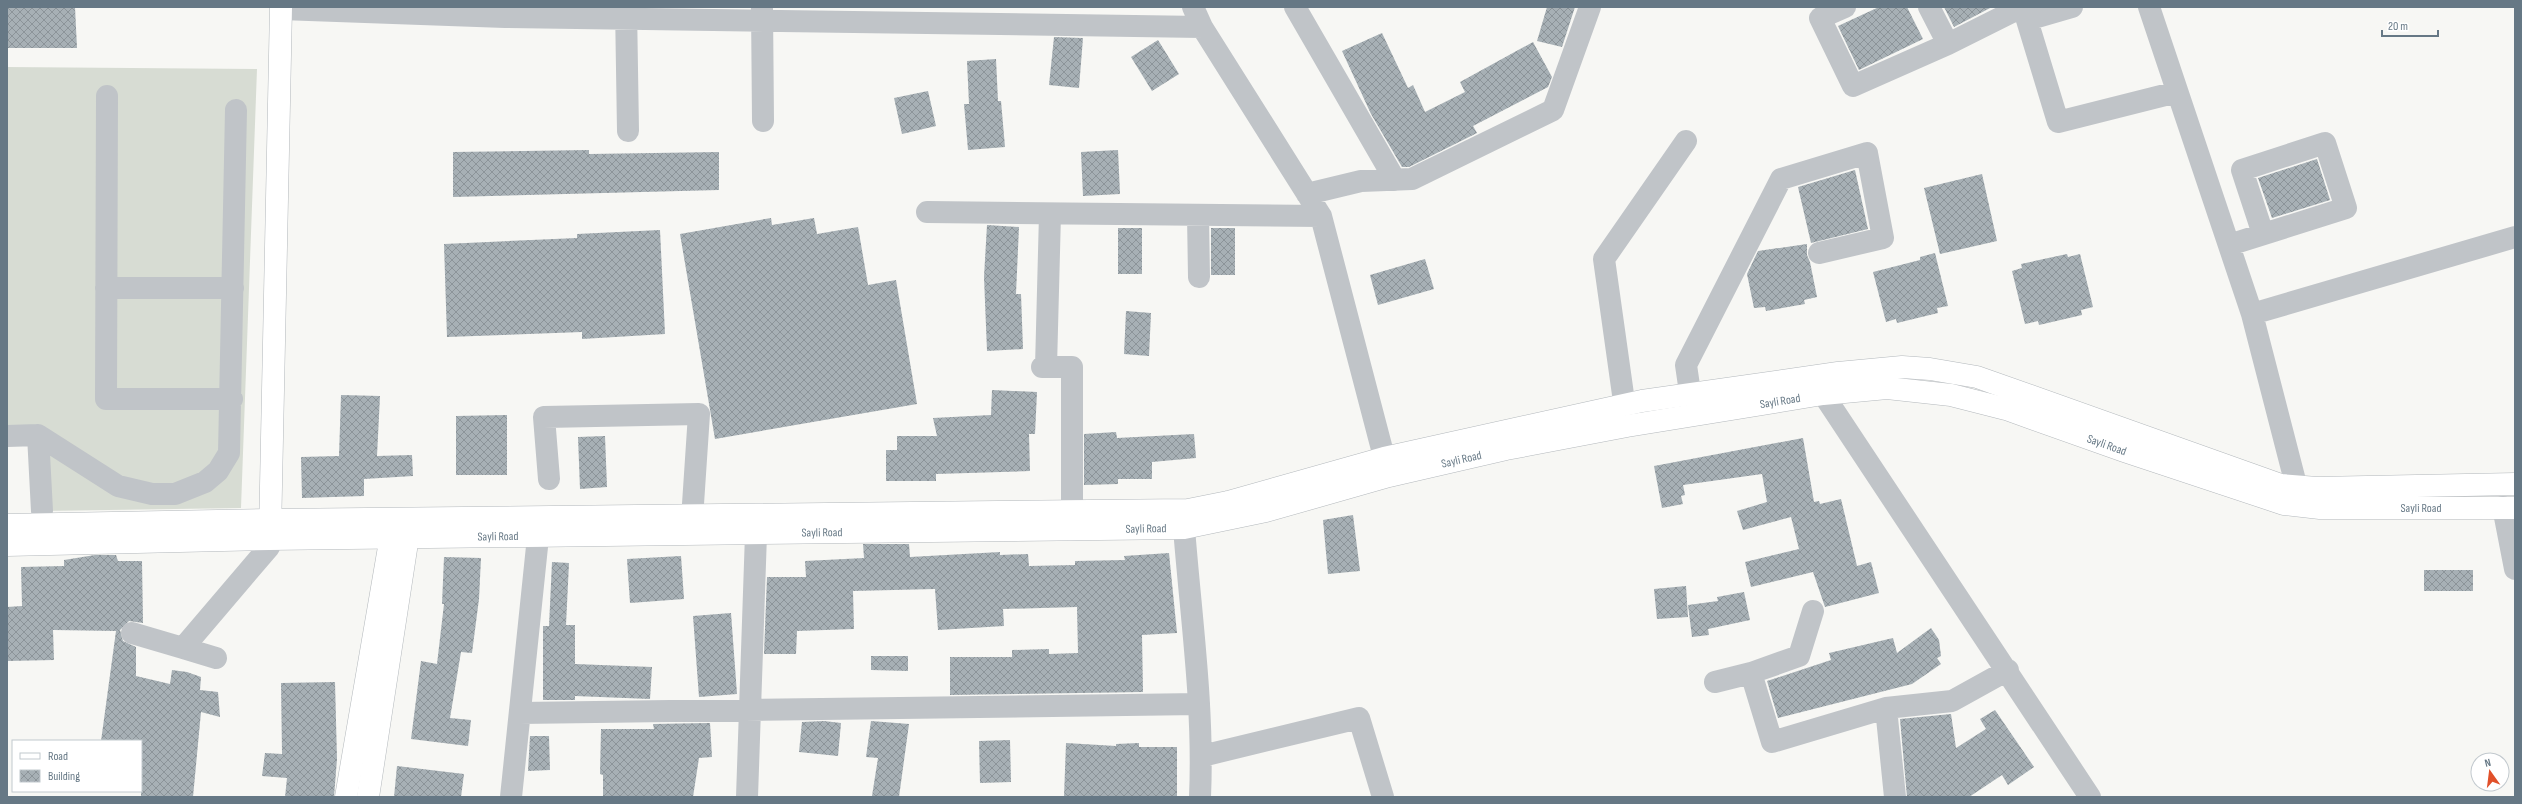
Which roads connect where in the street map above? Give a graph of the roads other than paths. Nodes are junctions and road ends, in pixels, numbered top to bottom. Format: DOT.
graph roads {
  1 [pos="1193,7"];
  2 [pos="1295,7"];
  3 [pos="1590,7"];
  4 [pos="1845,7"];
  5 [pos="1929,7"];
  6 [pos="2022,7"];
  7 [pos="2072,7"];
  8 [pos="2149,7"];
  9 [pos="281,8"];
  10 [pos="505,12"];
  11 [pos="626,13"];
  12 [pos="762,14"];
  13 [pos="1202,27"];
  14 [pos="1948,44"];
  15 [pos="2177,92"];
  16 [pos="107,96"];
  17 [pos="236,110"];
  18 [pos="763,121"];
  19 [pos="628,131"];
  20 [pos="1686,141"];
  21 [pos="1395,180"];
  22 [pos="1307,194"];
  23 [pos="927,212"];
  24 [pos="1050,214"];
  25 [pos="1198,215"];
  26 [pos="1321,216"];
  27 [pos="2264,234"];
  28 [pos="2515,237"];
  29 [pos="2229,246"];
  30 [pos="1819,254"];
  31 [pos="1199,277"];
  32 [pos="106,288"];
  33 [pos="233,288"];
  34 [pos="2252,314"];
  35 [pos="1823,394"];
  36 [pos="232,399"];
  37 [pos="1624,404"];
  38 [pos="1692,405"];
  39 [pos="1627,426"];
  40 [pos="38,435"];
  41 [pos="7,436"];
  42 [pos="1386,467"];
  43 [pos="549,479"];
  44 [pos="2515,484"];
  45 [pos="2299,497"];
  46 [pos="2509,508"];
  47 [pos="42,511"];
  48 [pos="1072,520"];
  49 [pos="691,524"];
  50 [pos="7,525"];
  51 [pos="401,528"];
  52 [pos="1184,528"];
  53 [pos="270,530"];
  54 [pos="756,534"];
  55 [pos="538,537"];
  56 [pos="7,545"];
  57 [pos="2515,569"];
  58 [pos="1813,611"];
  59 [pos="132,633"];
  60 [pos="183,648"];
  61 [pos="216,658"];
  62 [pos="2008,670"];
  63 [pos="1751,673"];
  64 [pos="1715,682"];
  65 [pos="1199,704"];
  66 [pos="1886,708"];
  67 [pos="751,710"];
  68 [pos="520,713"];
  69 [pos="1202,756"];
  70 [pos="346,797"];
  71 [pos="368,797"];
  72 [pos="512,797"];
  73 [pos="747,797"];
  74 [pos="1200,797"];
  75 [pos="1383,797"];
  76 [pos="1895,797"];
  77 [pos="2090,797"];
  1 -- 13 [label="street"];
  2 -- 21 [label="street"];
  3 -- 21 [label="street"];
  4 -- 14 [label="street"];
  5 -- 14 [label="street"];
  6 -- 14 [label="street"];
  7 -- 15 [label="street"];
  8 -- 15 [label="street"];
  9 -- 10 [label="street"];
  9 -- 53 [label="main road"];
  10 -- 11 [label="street"];
  11 -- 12 [label="street"];
  11 -- 19 [label="street"];
  12 -- 13 [label="street"];
  12 -- 18 [label="street"];
  13 -- 22 [label="street"];
  15 -- 29 [label="street"];
  16 -- 32 [label="street"];
  17 -- 33 [label="street"];
  20 -- 37 [label="street"];
  21 -- 22 [label="street"];
  22 -- 26 [label="street"];
  23 -- 24 [label="street"];
  24 -- 25 [label="street"];
  24 -- 48 [label="street"];
  25 -- 26 [label="street"];
  25 -- 31 [label="street"];
  26 -- 42 [label="street"];
  27 -- 27 [label="street"];
  27 -- 29 [label="street"];
  28 -- 34 [label="street"];
  29 -- 34 [label="street"];
  30 -- 38 [label="street"];
  32 -- 33 [label="street"];
  32 -- 36 [label="street"];
  33 -- 36 [label="street"];
  34 -- 45 [label="street"];
  35 -- 38 [label="main road, Sayli Road"];
  35 -- 45 [label="main road, Sayli Road"];
  35 -- 62 [label="street"];
  36 -- 40 [label="street"];
  37 -- 38 [label="main road"];
  37 -- 39 [label="street"];
  37 -- 42 [label="main road"];
  38 -- 39 [label="main road, Sayli Road"];
  38 -- 45 [label="main road"];
  39 -- 42 [label="main road, Sayli Road"];
  40 -- 41 [label="street"];
  40 -- 47 [label="street"];
  42 -- 48 [label="main road"];
  42 -- 52 [label="main road, Sayli Road"];
  43 -- 49 [label="street"];
  44 -- 45 [label="main road"];
  45 -- 46 [label="main road, Sayli Road"];
  46 -- 57 [label="street"];
  48 -- 49 [label="main road"];
  48 -- 52 [label="main road, Sayli Road"];
  48 -- 54 [label="main road, Sayli Road"];
  49 -- 51 [label="main road"];
  49 -- 54 [label="main road, Sayli Road"];
  49 -- 55 [label="main road, Sayli Road"];
  50 -- 53 [label="main road"];
  51 -- 53 [label="main road"];
  51 -- 55 [label="main road, Sayli Road"];
  51 -- 70 [label="main road"];
  51 -- 71 [label="main road"];
  52 -- 65 [label="street"];
  53 -- 56 [label="main road"];
  53 -- 60 [label="street"];
  54 -- 67 [label="street"];
  55 -- 68 [label="street"];
  58 -- 63 [label="street"];
  59 -- 60 [label="street"];
  60 -- 61 [label="street"];
  62 -- 66 [label="street"];
  62 -- 77 [label="street"];
  63 -- 64 [label="street"];
  63 -- 66 [label="street"];
  65 -- 67 [label="street"];
  65 -- 69 [label="street"];
  66 -- 76 [label="street"];
  67 -- 68 [label="street"];
  67 -- 73 [label="street"];
  68 -- 72 [label="street"];
  69 -- 74 [label="street"];
  69 -- 75 [label="street"];
}
